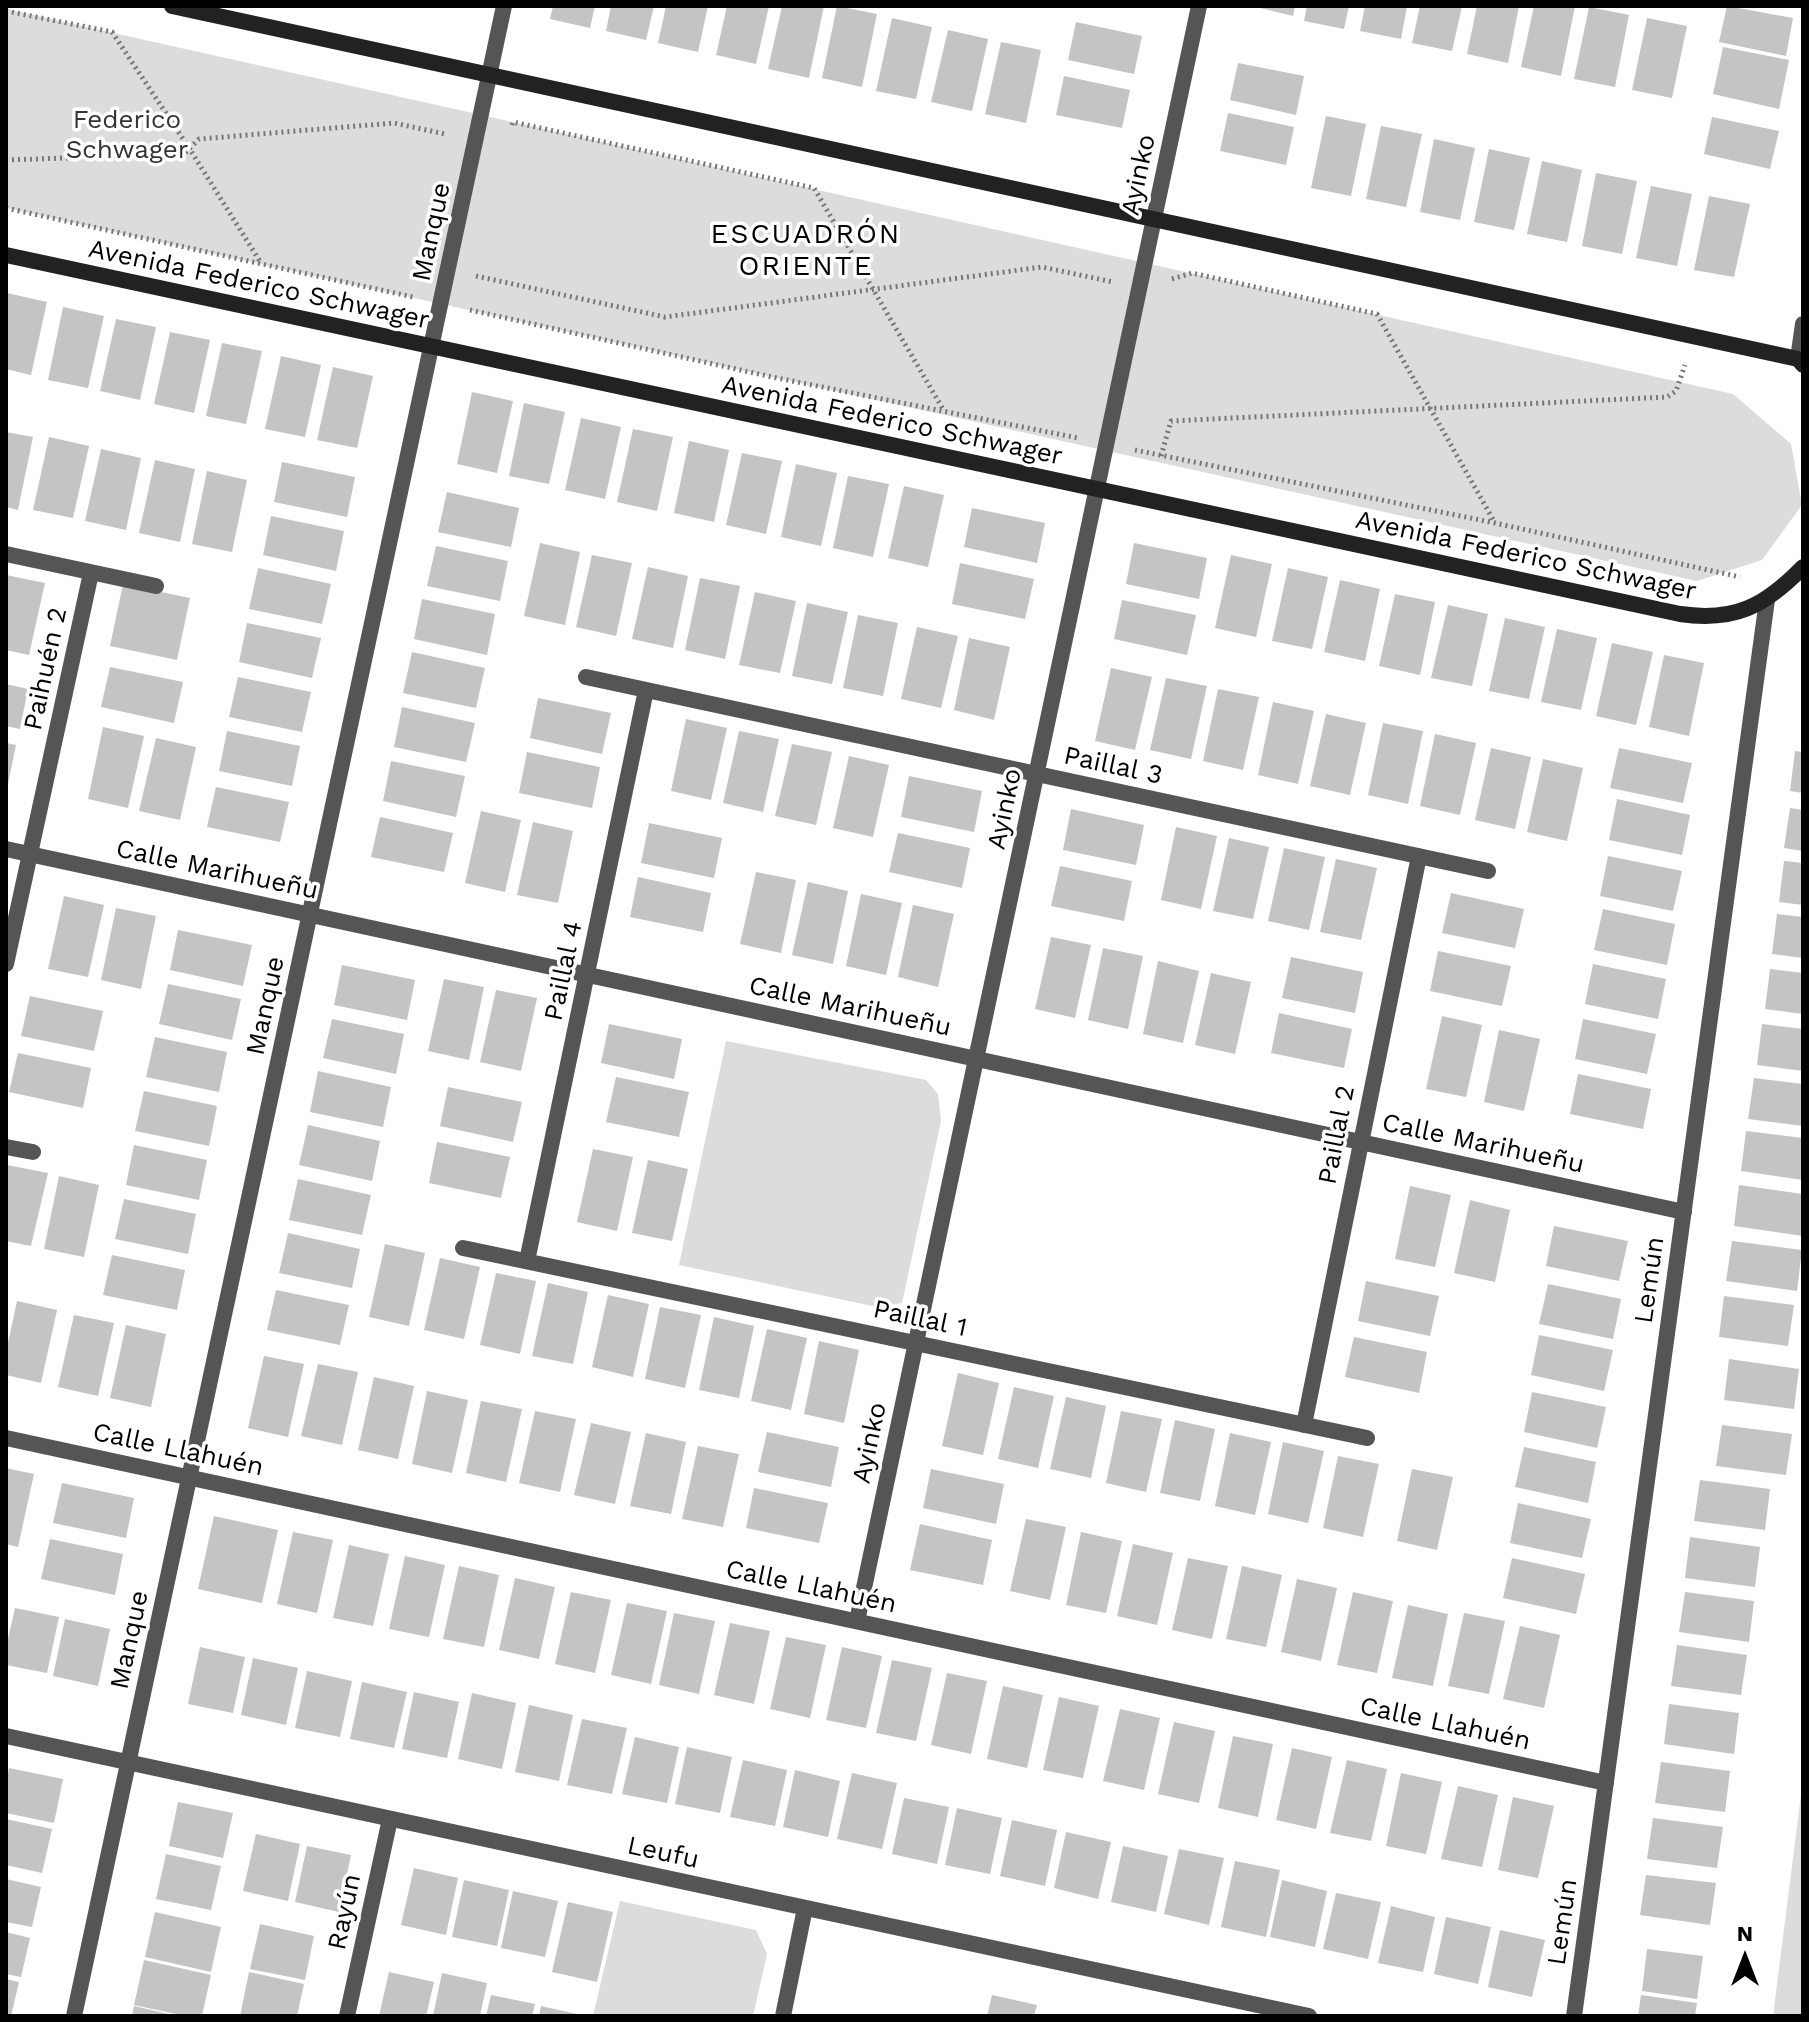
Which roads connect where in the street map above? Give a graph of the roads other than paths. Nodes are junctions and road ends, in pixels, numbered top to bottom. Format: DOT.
graph roads {
  1 [pos="172,6"];
  2 [pos="504,6"];
  3 [pos="1199,6"];
  4 [pos="490,75"];
  5 [pos="1154,219"];
  6 [pos="6,255"];
  7 [pos="1803,324"];
  8 [pos="432,346"];
  9 [pos="1801,361"];
  10 [pos="1097,490"];
  11 [pos="6,554"];
  12 [pos="1803,567"];
  13 [pos="91,573"];
  14 [pos="156,586"];
  15 [pos="1767,600"];
  16 [pos="586,677"];
  17 [pos="646,690"];
  18 [pos="1037,774"];
  19 [pos="6,849"];
  20 [pos="30,854"];
  21 [pos="1419,856"];
  22 [pos="1488,871"];
  23 [pos="310,915"];
  24 [pos="6,964"];
  25 [pos="587,975"];
  26 [pos="976,1059"];
  27 [pos="1361,1142"];
  28 [pos="6,1147"];
  29 [pos="33,1152"];
  30 [pos="1684,1212"];
  31 [pos="463,1248"];
  32 [pos="527,1261"];
  33 [pos="916,1343"];
  34 [pos="1304,1425"];
  35 [pos="6,1438"];
  36 [pos="1367,1438"];
  37 [pos="189,1477"];
  38 [pos="857,1621"];
  39 [pos="6,1736"];
  40 [pos="128,1763"];
  41 [pos="1606,1783"];
  42 [pos="390,1819"];
  43 [pos="805,1908"];
  44 [pos="1235,2008"];
  45 [pos="74,2016"];
  46 [pos="347,2016"];
  47 [pos="783,2016"];
  48 [pos="1309,2016"];
  49 [pos="1574,2016"];
  1 -- 4 [label="street"];
  2 -- 4 [label="street, Manque"];
  3 -- 5 [label="street, Ayinko"];
  4 -- 5 [label="street"];
  4 -- 8 [label="street, Manque"];
  5 -- 9 [label="street"];
  5 -- 10 [label="street, Ayinko"];
  6 -- 8 [label="street, Avenida Federico Schwager"];
  7 -- 9 [label="street"];
  8 -- 10 [label="street, Avenida Federico Schwager"];
  8 -- 23 [label="street, Manque"];
  10 -- 15 [label="street, Avenida Federico Schwager"];
  10 -- 18 [label="street, Ayinko"];
  11 -- 13 [label="street"];
  12 -- 15 [label="street"];
  13 -- 14 [label="street"];
  13 -- 20 [label="street, Paihuén 2"];
  15 -- 30 [label="street, Lemún"];
  16 -- 17 [label="street, Paillal 3"];
  17 -- 18 [label="street, Paillal 3"];
  17 -- 25 [label="street, Paillal 4"];
  18 -- 21 [label="street, Paillal 3"];
  18 -- 26 [label="street, Ayinko"];
  19 -- 20 [label="street, Calle Marihueñu"];
  20 -- 23 [label="street, Calle Marihueñu"];
  20 -- 24 [label="street, Paihuén 2"];
  21 -- 22 [label="street, Paillal 3"];
  21 -- 27 [label="street, Paillal 2"];
  23 -- 25 [label="street, Calle Marihueñu"];
  23 -- 37 [label="street, Manque"];
  25 -- 26 [label="street, Calle Marihueñu"];
  25 -- 32 [label="street, Paillal 4"];
  26 -- 27 [label="street, Calle Marihueñu"];
  26 -- 33 [label="street, Ayinko"];
  27 -- 30 [label="street, Calle Marihueñu"];
  27 -- 34 [label="street, Paillal 2"];
  28 -- 29 [label="street"];
  30 -- 41 [label="street, Lemún"];
  31 -- 32 [label="street, Paillal 1"];
  32 -- 33 [label="street, Paillal 1"];
  33 -- 34 [label="street, Paillal 1"];
  33 -- 38 [label="street, Ayinko"];
  34 -- 36 [label="street, Paillal 1"];
  35 -- 37 [label="street, Calle Llahuén"];
  37 -- 38 [label="street, Calle Llahuén"];
  37 -- 40 [label="street, Manque"];
  38 -- 41 [label="street, Calle Llahuén"];
  39 -- 40 [label="street, Leufu"];
  40 -- 42 [label="street, Leufu"];
  40 -- 45 [label="street, Manque"];
  41 -- 49 [label="street, Lemún"];
  42 -- 43 [label="street, Leufu"];
  42 -- 46 [label="street, Rayún"];
  43 -- 44 [label="street, Leufu"];
  43 -- 47 [label="street"];
  44 -- 48 [label="street, Leufu"];
}
